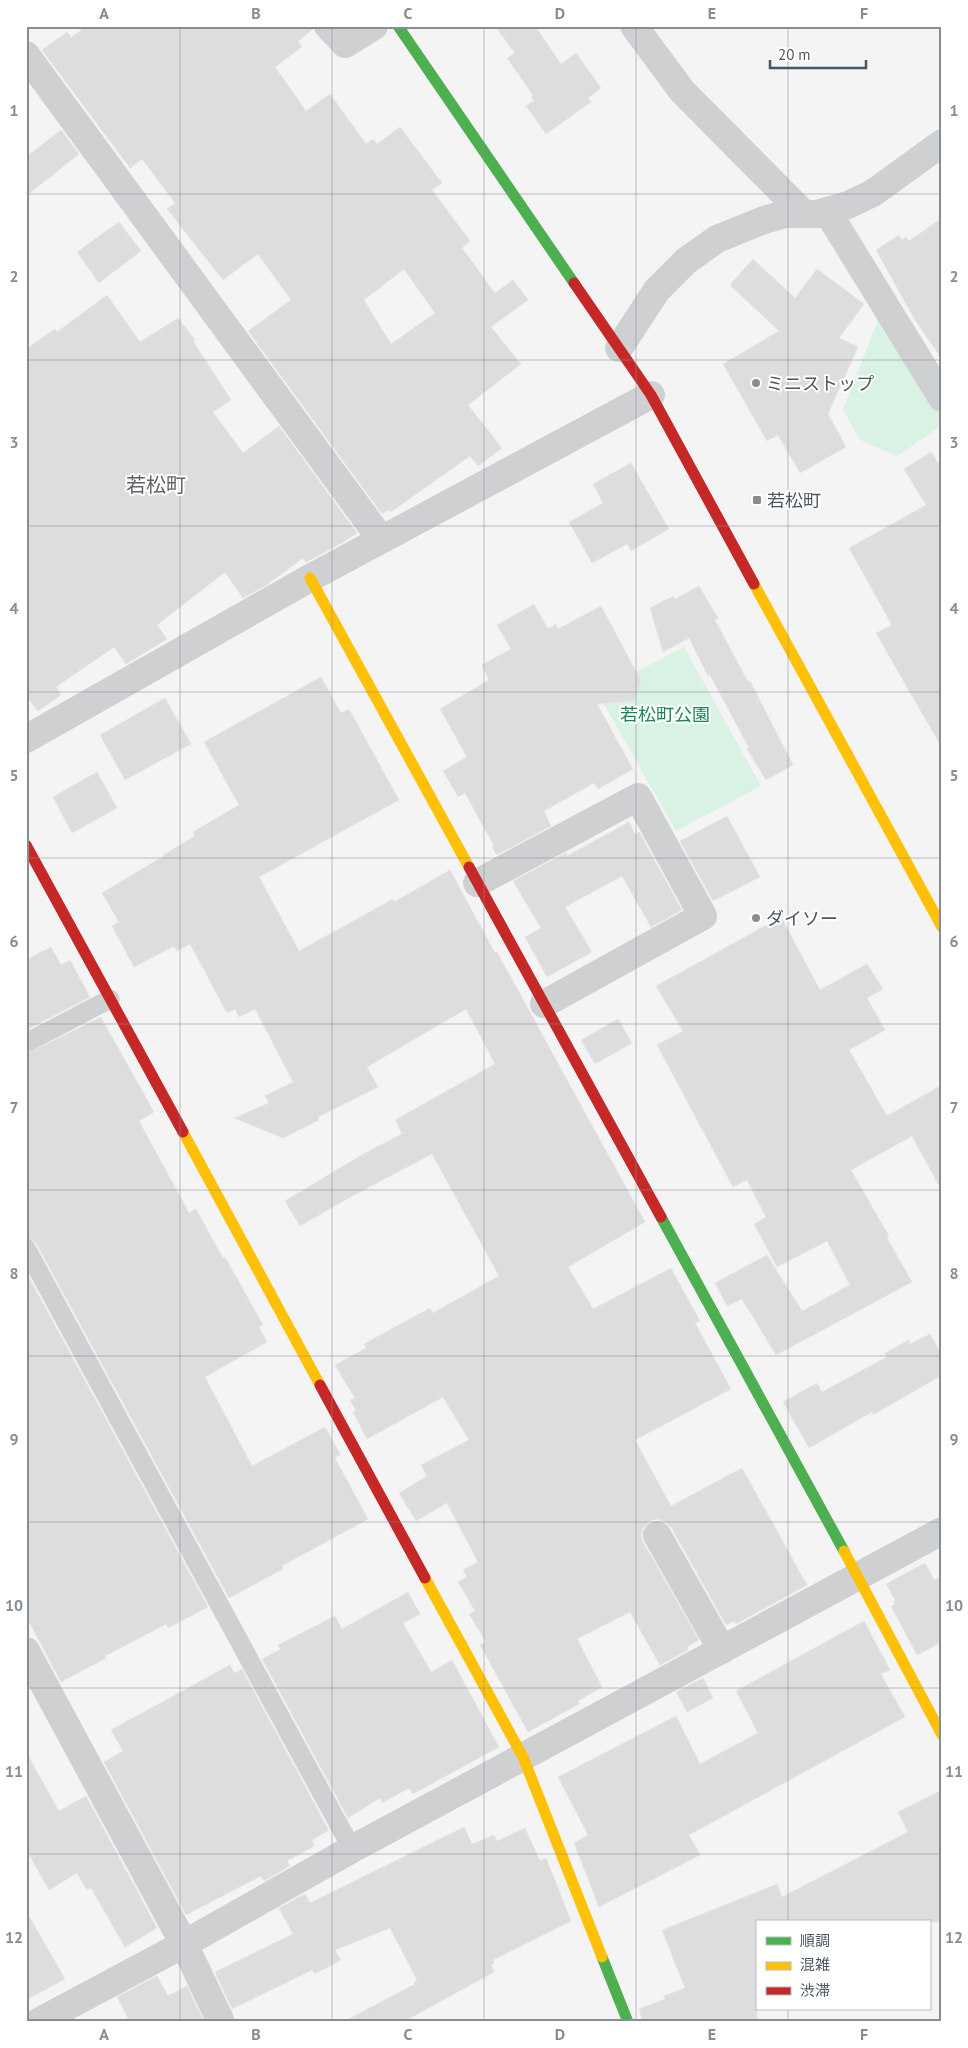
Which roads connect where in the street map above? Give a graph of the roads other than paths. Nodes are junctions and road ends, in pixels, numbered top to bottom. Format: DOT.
graph roads {
  1 [pos="328,26"];
  2 [pos="374,26"];
  3 [pos="398,26"];
  4 [pos="634,26"];
  5 [pos="26,55"];
  6 [pos="942,143"];
  7 [pos="815,213"];
  8 [pos="619,348"];
  9 [pos="939,385"];
  10 [pos="651,395"];
  11 [pos="381,539"];
  12 [pos="310,578"];
  13 [pos="26,739"];
  14 [pos="26,845"];
  15 [pos="477,883"];
  16 [pos="942,926"];
  17 [pos="110,999"];
  18 [pos="544,1004"];
  19 [pos="26,1043"];
  20 [pos="26,1248"];
  21 [pos="942,1531"];
  22 [pos="657,1535"];
  23 [pos="858,1577"];
  24 [pos="26,1650"];
  25 [pos="722,1650"];
  26 [pos="942,1735"];
  27 [pos="523,1757"];
  28 [pos="352,1849"];
  29 [pos="184,1944"];
  30 [pos="38,2022"];
  31 [pos="221,2022"];
  32 [pos="628,2022"];
  1 -- 2 [label="street"];
  3 -- 8 [label="street"];
  4 -- 7 [label="street"];
  5 -- 11 [label="street"];
  6 -- 7 [label="street"];
  7 -- 8 [label="street"];
  7 -- 9 [label="street"];
  8 -- 10 [label="street"];
  10 -- 11 [label="street"];
  10 -- 16 [label="street"];
  11 -- 12 [label="street"];
  12 -- 13 [label="street"];
  12 -- 15 [label="street"];
  14 -- 17 [label="street"];
  15 -- 18 [label="street"];
  15 -- 18 [label="street"];
  17 -- 19 [label="lane"];
  17 -- 27 [label="street"];
  18 -- 23 [label="street"];
  20 -- 28 [label="lane"];
  21 -- 23 [label="street"];
  22 -- 25 [label="street"];
  23 -- 25 [label="street"];
  23 -- 26 [label="street"];
  24 -- 29 [label="street"];
  25 -- 27 [label="street"];
  27 -- 28 [label="street"];
  27 -- 32 [label="street"];
  28 -- 29 [label="street"];
  29 -- 30 [label="street"];
  29 -- 31 [label="street"];
}
